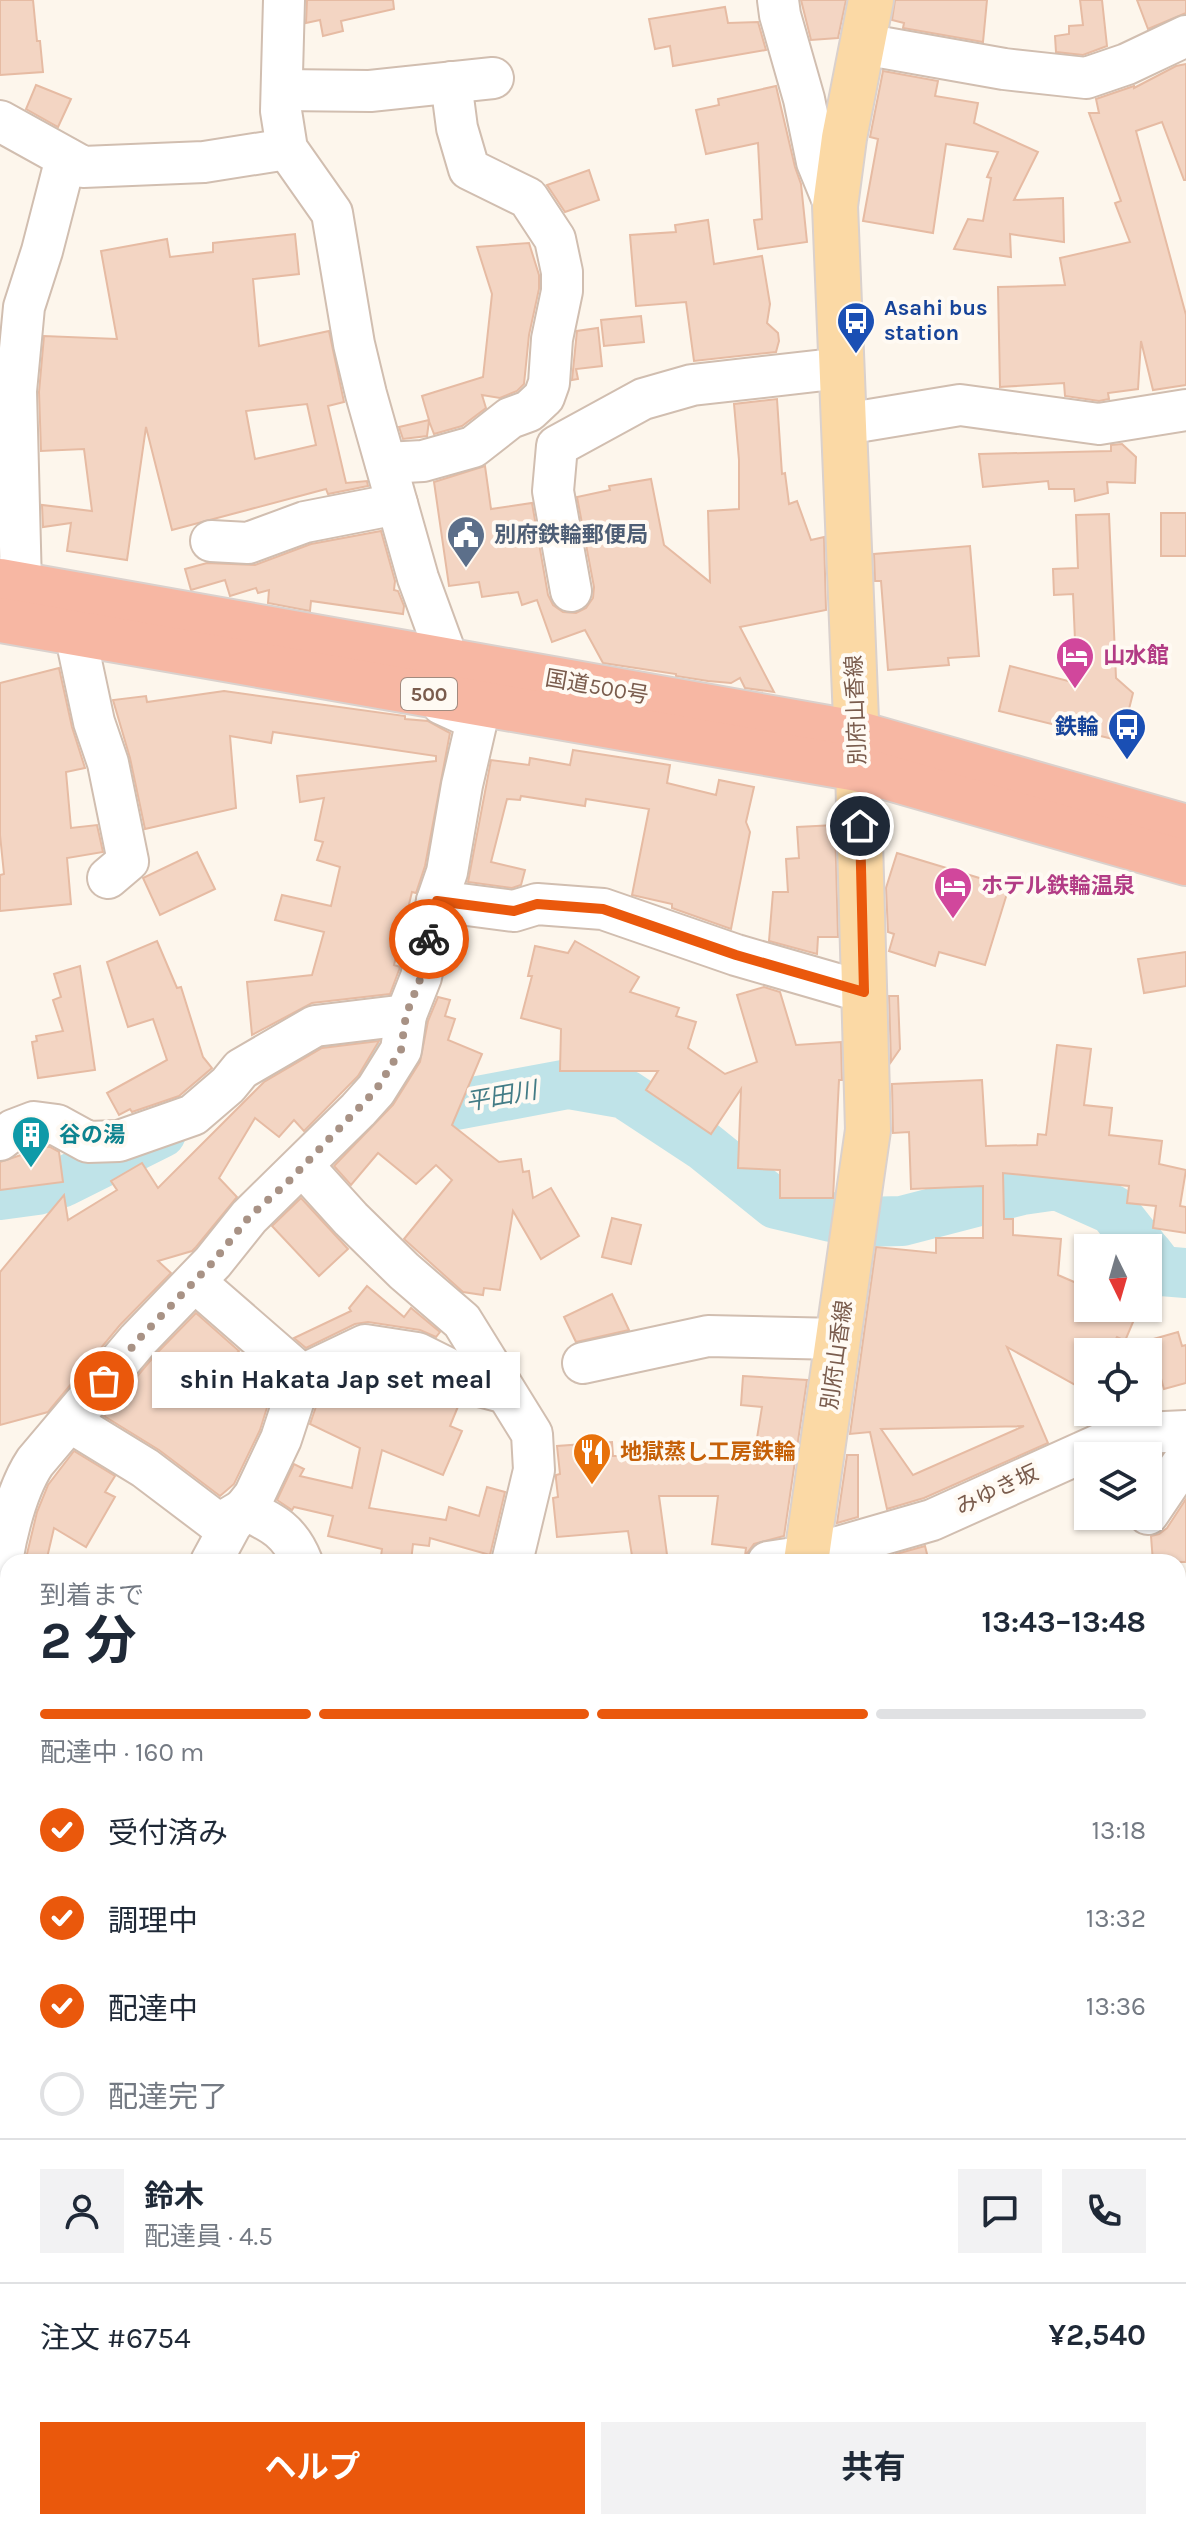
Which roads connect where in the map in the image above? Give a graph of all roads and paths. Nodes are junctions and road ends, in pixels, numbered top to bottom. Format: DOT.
graph roads {
  1 [pos="284,0"];
  2 [pos="778,0"];
  3 [pos="871,0"];
  4 [pos="1186,36"];
  5 [pos="863,44"];
  6 [pos="493,78"];
  7 [pos="451,82"];
  8 [pos="282,90"];
  9 [pos="0,121"];
  10 [pos="287,149"];
  11 [pos="66,158"];
  12 [pos="835,206"];
  13 [pos="842,368"];
  14 [pos="1186,410"];
  15 [pos="845,424"];
  16 [pos="386,463"];
  17 [pos="397,504"];
  18 [pos="211,541"];
  19 [pos="571,591"];
  20 [pos="7,595"];
  21 [pos="75,633"];
  22 [pos="445,678"];
  23 [pos="857,751"];
  24 [pos="1186,827"];
  25 [pos="1186,863"];
  26 [pos="108,878"];
  27 [pos="437,901"];
  28 [pos="864,992"];
  29 [pos="406,1015"];
  30 [pos="0,1140"];
  31 [pos="303,1166"];
  32 [pos="195,1282"];
  33 [pos="839,1339"];
  34 [pos="583,1363"];
  35 [pos="302,1375"];
  36 [pos="506,1393"];
  37 [pos="70,1422"];
  38 [pos="1186,1431"];
  39 [pos="18,1457"];
  40 [pos="1186,1458"];
  41 [pos="1162,1494"];
  42 [pos="244,1509"];
  43 [pos="2,1554"];
  44 [pos="215,1554"];
  45 [pos="299,1554"];
  46 [pos="514,1554"];
  47 [pos="795,1554"];
  48 [pos="815,1554"];
  1 -- 8 [label="street"];
  2 -- 12 [label="street"];
  3 -- 5 [label="main road, 別府山香線"];
  4 -- 5 [label="street"];
  5 -- 12 [label="main road, 別府山香線"];
  6 -- 7 [label="street"];
  7 -- 8 [label="street"];
  7 -- 16 [label="street"];
  8 -- 10 [label="street"];
  9 -- 11 [label="street"];
  10 -- 11 [label="street"];
  10 -- 16 [label="street"];
  11 -- 20 [label="street"];
  12 -- 13 [label="main road, 別府山香線"];
  13 -- 15 [label="main road, 別府山香線"];
  13 -- 19 [label="street"];
  14 -- 15 [label="street"];
  15 -- 23 [label="main road, 別府山香線"];
  16 -- 17 [label="street"];
  17 -- 18 [label="street"];
  17 -- 22 [label="street"];
  20 -- 21 [label="highway, 国道500号 / 500"];
  20 -- 22 [label="highway, 国道500号 / 500"];
  21 -- 22 [label="highway, 国道500号 / 500"];
  21 -- 26 [label="street"];
  22 -- 23 [label="highway, 国道500号 / 500"];
  22 -- 27 [label="street"];
  23 -- 24 [label="highway, 国道500号 / 500"];
  23 -- 25 [label="highway, 国道500号 / 500"];
  23 -- 28 [label="main road, 別府山香線"];
  27 -- 28 [label="street"];
  27 -- 29 [label="street"];
  28 -- 33 [label="main road, 別府山香線"];
  29 -- 30 [label="street"];
  29 -- 31 [label="street"];
  31 -- 32 [label="street"];
  31 -- 36 [label="street"];
  32 -- 35 [label="street"];
  32 -- 37 [label="street"];
  33 -- 34 [label="street"];
  33 -- 47 [label="main road, 別府山香線"];
  35 -- 36 [label="street"];
  35 -- 42 [label="street"];
  36 -- 46 [label="street"];
  37 -- 39 [label="street"];
  37 -- 42 [label="street"];
  38 -- 48 [label="street, みゆき坂"];
  39 -- 43 [label="street"];
  40 -- 41 [label="street"];
  42 -- 44 [label="street"];
  42 -- 45 [label="street"];
}
